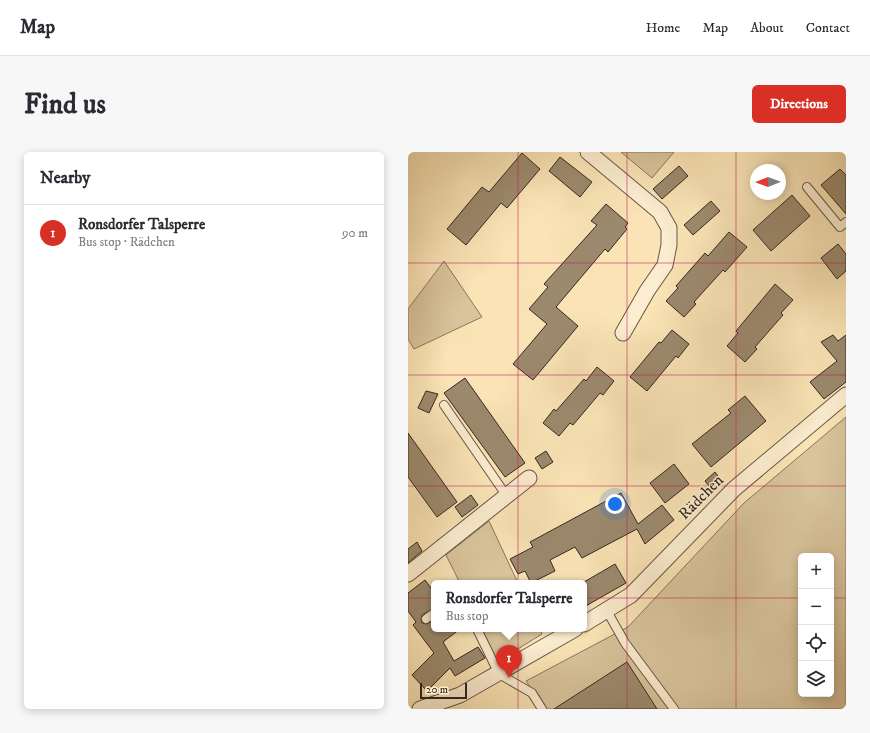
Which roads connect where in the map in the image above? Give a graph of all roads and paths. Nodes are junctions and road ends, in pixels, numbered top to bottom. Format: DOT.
graph roads {
  1 [pos="588,152"];
  2 [pos="806,187"];
  3 [pos="846,222"];
  4 [pos="623,332"];
  5 [pos="846,396"];
  6 [pos="444,405"];
  7 [pos="528,478"];
  8 [pos="506,495"];
  9 [pos="408,574"];
  10 [pos="607,611"];
  11 [pos="431,615"];
  12 [pos="426,619"];
  13 [pos="587,622"];
  14 [pos="478,632"];
  15 [pos="570,632"];
  16 [pos="499,674"];
  17 [pos="420,709"];
  18 [pos="542,709"];
  19 [pos="674,709"];
  1 -- 4 [label="street"];
  2 -- 3 [label="lane"];
  5 -- 10 [label="street, Rädchen"];
  6 -- 8 [label="lane"];
  7 -- 8 [label="street"];
  8 -- 9 [label="street"];
  10 -- 13 [label="street, Rädchen"];
  10 -- 19 [label="lane"];
  11 -- 12 [label="lane"];
  14 -- 16 [label="lane"];
  15 -- 16 [label="street"];
  16 -- 17 [label="street"];
  16 -- 18 [label="lane"];
}
